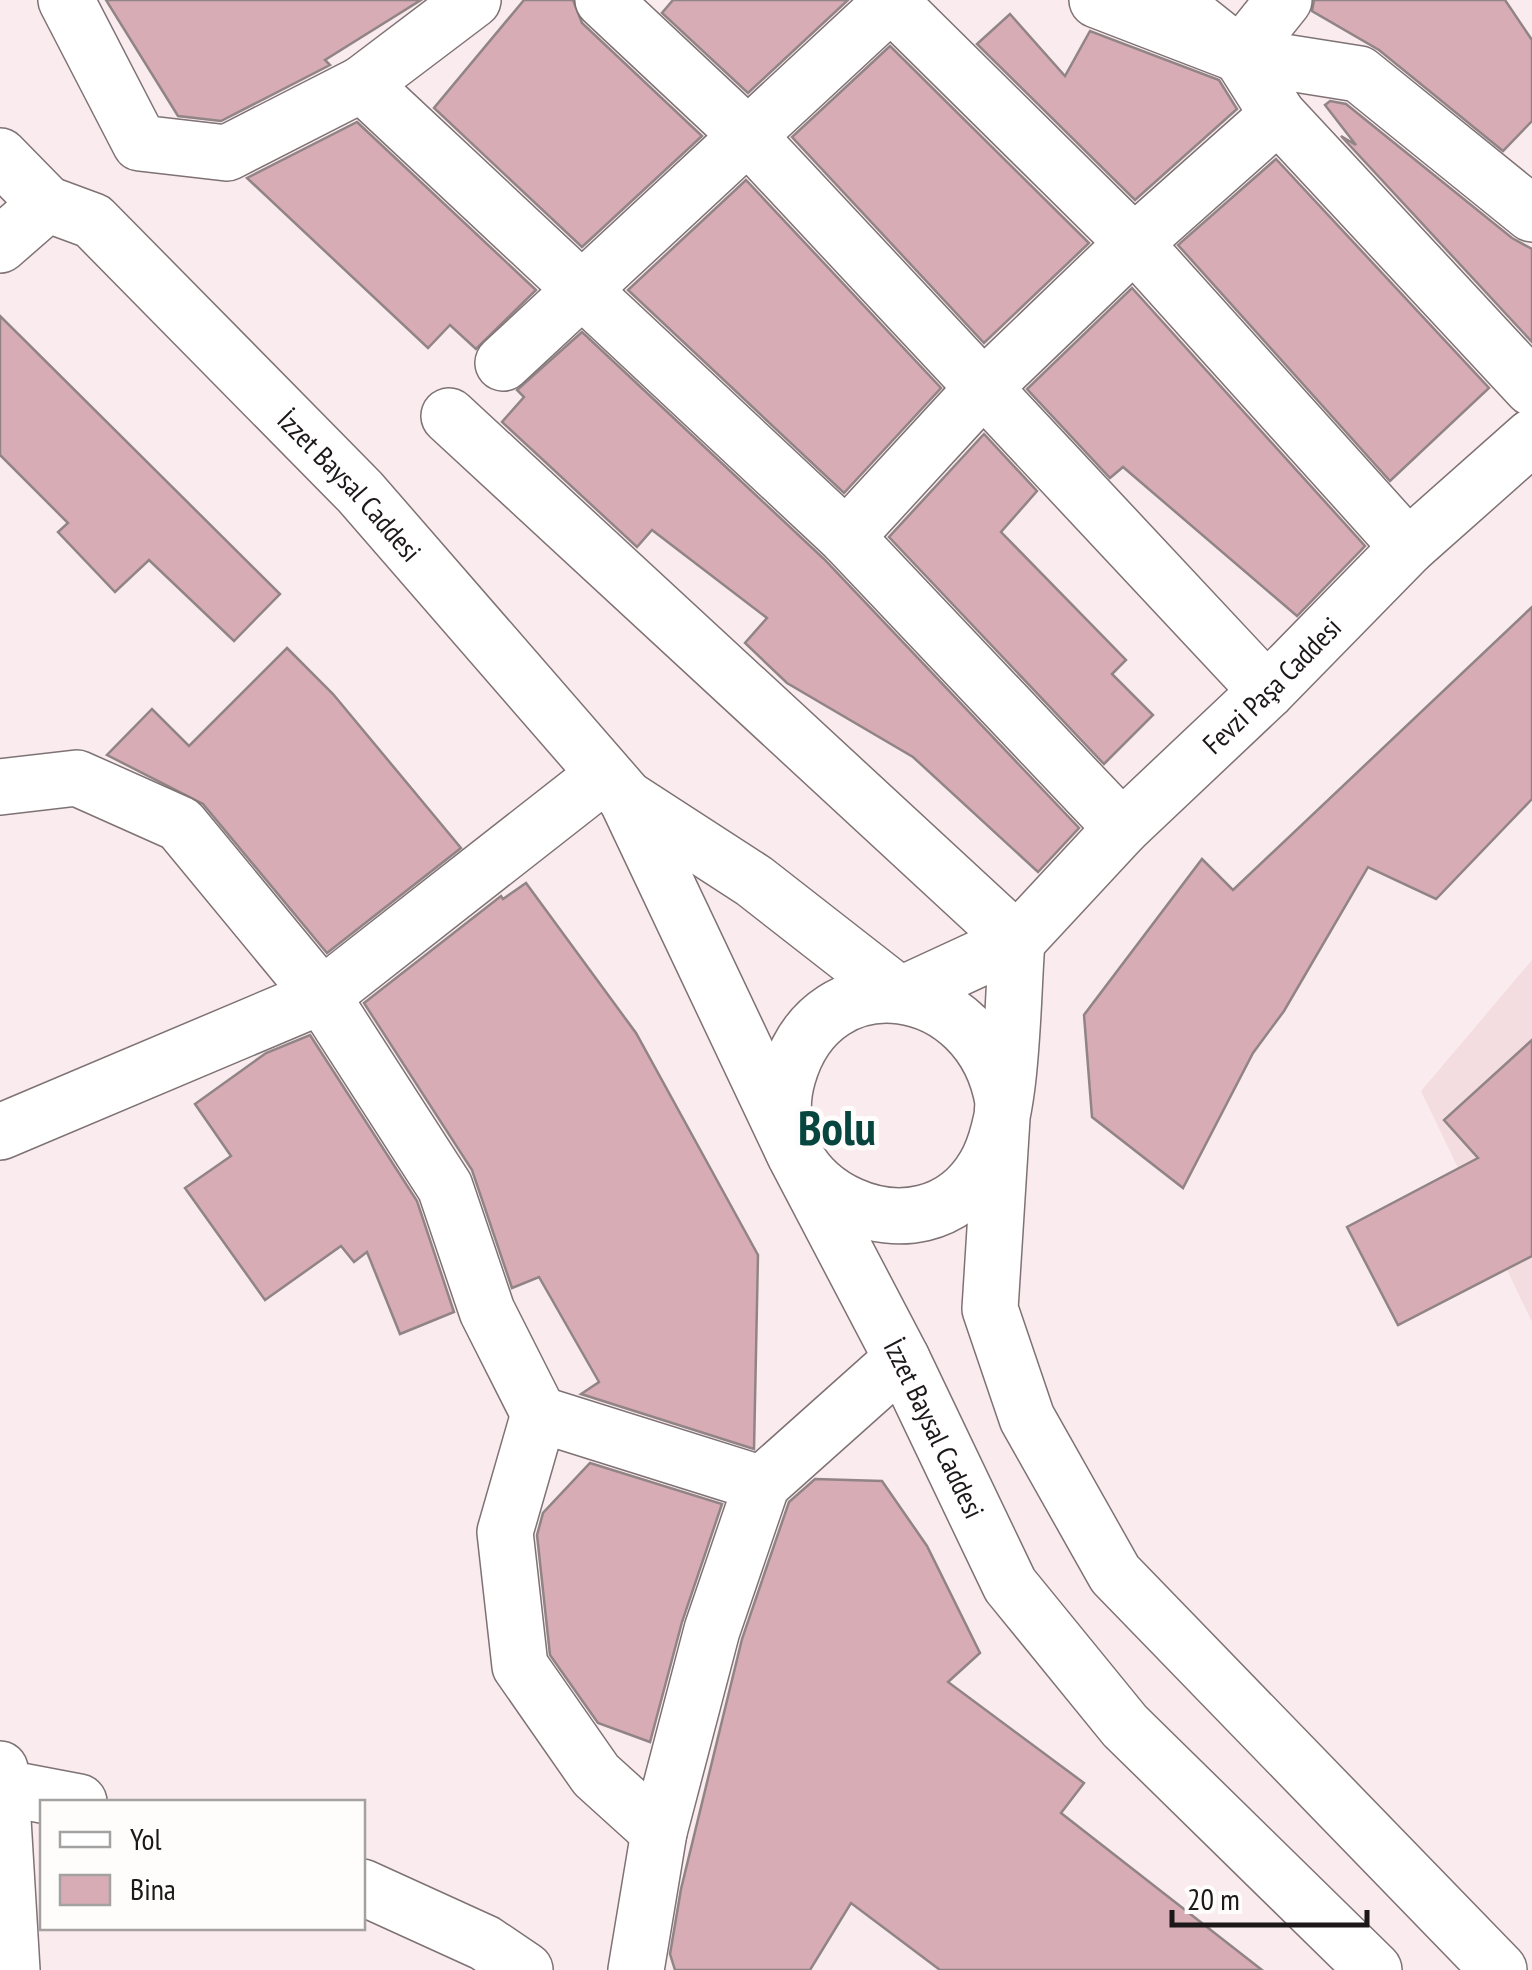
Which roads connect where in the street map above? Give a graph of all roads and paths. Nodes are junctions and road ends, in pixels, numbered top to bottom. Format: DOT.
graph roads {
  1 [pos="66,0"];
  2 [pos="473,0"];
  3 [pos="603,0"];
  4 [pos="1097,0"];
  5 [pos="1171,0"];
  6 [pos="1284,0"];
  7 [pos="891,1"];
  8 [pos="1240,55"];
  9 [pos="362,84"];
  10 [pos="1278,115"];
  11 [pos="746,134"];
  12 [pos="0,156"];
  13 [pos="47,204"];
  14 [pos="1532,214"];
  15 [pos="1134,244"];
  16 [pos="0,245"];
  17 [pos="578,291"];
  18 [pos="503,363"];
  19 [pos="985,386"];
  20 [pos="1532,388"];
  21 [pos="449,416"];
  22 [pos="1532,437"];
  23 [pos="846,536"];
  24 [pos="1408,546"];
  25 [pos="1266,691"];
  26 [pos="615,786"];
  27 [pos="0,787"];
  28 [pos="1122,828"];
  29 [pos="1017,942"];
  30 [pos="900,995"];
  31 [pos="322,996"];
  32 [pos="1003,1102"];
  33 [pos="0,1132"];
  34 [pos="794,1154"];
  35 [pos="902,1360"];
  36 [pos="539,1414"];
  37 [pos="762,1484"];
  38 [pos="1,1781"];
  39 [pos="72,1800"];
  40 [pos="659,1832"];
  41 [pos="365,1888"];
  42 [pos="12,1970"];
  43 [pos="525,1970"];
  44 [pos="636,1970"];
  45 [pos="1374,1970"];
  46 [pos="1499,1970"];
  1 -- 9 [label="street"];
  2 -- 9 [label="street"];
  3 -- 11 [label="street"];
  4 -- 8 [label="street"];
  5 -- 8 [label="street"];
  6 -- 8 [label="street"];
  7 -- 11 [label="street"];
  7 -- 15 [label="street"];
  8 -- 10 [label="street"];
  8 -- 14 [label="street"];
  9 -- 17 [label="street"];
  10 -- 15 [label="street"];
  10 -- 20 [label="street"];
  11 -- 17 [label="street"];
  11 -- 19 [label="street"];
  12 -- 13 [label="street"];
  13 -- 16 [label="street"];
  13 -- 26 [label="street, İzzet Baysal Caddesi"];
  15 -- 19 [label="street"];
  15 -- 24 [label="street"];
  17 -- 18 [label="street"];
  17 -- 23 [label="street"];
  19 -- 23 [label="street"];
  19 -- 25 [label="street"];
  21 -- 29 [label="street"];
  22 -- 24 [label="street, Fevzi Paşa Caddesi"];
  23 -- 28 [label="street"];
  24 -- 25 [label="street, Fevzi Paşa Caddesi"];
  25 -- 28 [label="street, Fevzi Paşa Caddesi"];
  26 -- 30 [label="street, İzzet Baysal Caddesi"];
  26 -- 31 [label="street"];
  26 -- 34 [label="street, İzzet Baysal Caddesi"];
  27 -- 31 [label="street"];
  28 -- 29 [label="street, Fevzi Paşa Caddesi"];
  29 -- 30 [label="street"];
  29 -- 32 [label="street"];
  30 -- 32 [label="street"];
  30 -- 34 [label="street"];
  31 -- 33 [label="street"];
  31 -- 36 [label="street"];
  32 -- 34 [label="street"];
  32 -- 46 [label="street"];
  34 -- 35 [label="street, İzzet Baysal Caddesi"];
  35 -- 37 [label="street"];
  35 -- 45 [label="street, İzzet Baysal Caddesi"];
  36 -- 37 [label="street"];
  36 -- 40 [label="street"];
  37 -- 40 [label="street"];
  38 -- 39 [label="street"];
  38 -- 42 [label="street"];
  40 -- 44 [label="street"];
  41 -- 43 [label="street"];
}
